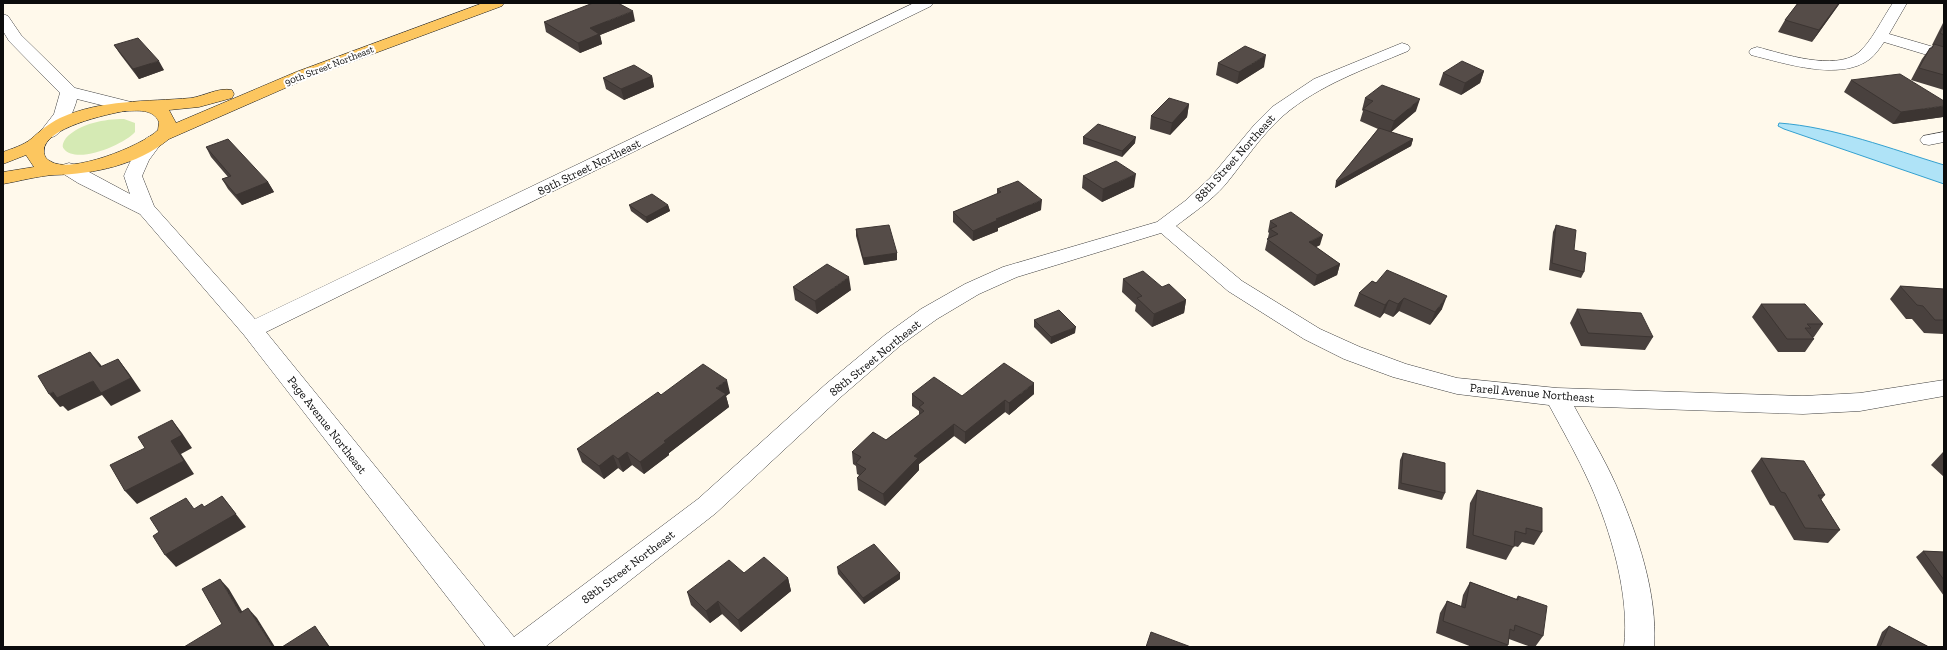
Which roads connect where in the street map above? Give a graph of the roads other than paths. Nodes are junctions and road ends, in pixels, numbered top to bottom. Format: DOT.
graph roads {
  1 [pos="464,3"];
  2 [pos="497,3"];
  3 [pos="926,3"];
  4 [pos="1900,3"];
  5 [pos="3,19"];
  6 [pos="1879,36"];
  7 [pos="1402,48"];
  8 [pos="1757,52"];
  9 [pos="1944,55"];
  10 [pos="69,92"];
  11 [pos="126,106"];
  12 [pos="149,107"];
  13 [pos="42,138"];
  14 [pos="158,138"];
  15 [pos="3,159"];
  16 [pos="63,169"];
  17 [pos="3,178"];
  18 [pos="144,208"];
  19 [pos="1164,226"];
  20 [pos="252,330"];
  21 [pos="1944,388"];
  22 [pos="1557,397"];
  23 [pos="504,647"];
  24 [pos="523,647"];
  25 [pos="1639,647"];
  1 -- 12 [label="main road, 90th Street Northeast"];
  2 -- 14 [label="main road, 90th Street Northeast"];
  3 -- 20 [label="street, 89th Street Northeast"];
  4 -- 6 [label="street"];
  5 -- 10 [label="street"];
  6 -- 8 [label="street"];
  6 -- 9 [label="street"];
  7 -- 19 [label="street, 88th Street Northeast"];
  10 -- 11 [label="street"];
  10 -- 13 [label="street"];
  11 -- 12 [label="main road, 90th Street Northeast"];
  11 -- 13 [label="main road, 90th Street Northeast"];
  12 -- 14 [label="main road"];
  13 -- 15 [label="main road"];
  13 -- 16 [label="main road"];
  14 -- 16 [label="main road, 90th Street Northeast"];
  14 -- 18 [label="street, Page Avenue Northeast"];
  16 -- 17 [label="main road"];
  16 -- 18 [label="street, Page Avenue Northeast"];
  18 -- 20 [label="street, Page Avenue Northeast"];
  19 -- 22 [label="street, Parell Avenue Northeast"];
  19 -- 24 [label="street, 88th Street Northeast"];
  20 -- 23 [label="street, Page Avenue Northeast"];
  21 -- 22 [label="street, Parell Avenue Northeast"];
  22 -- 25 [label="street"];
}
